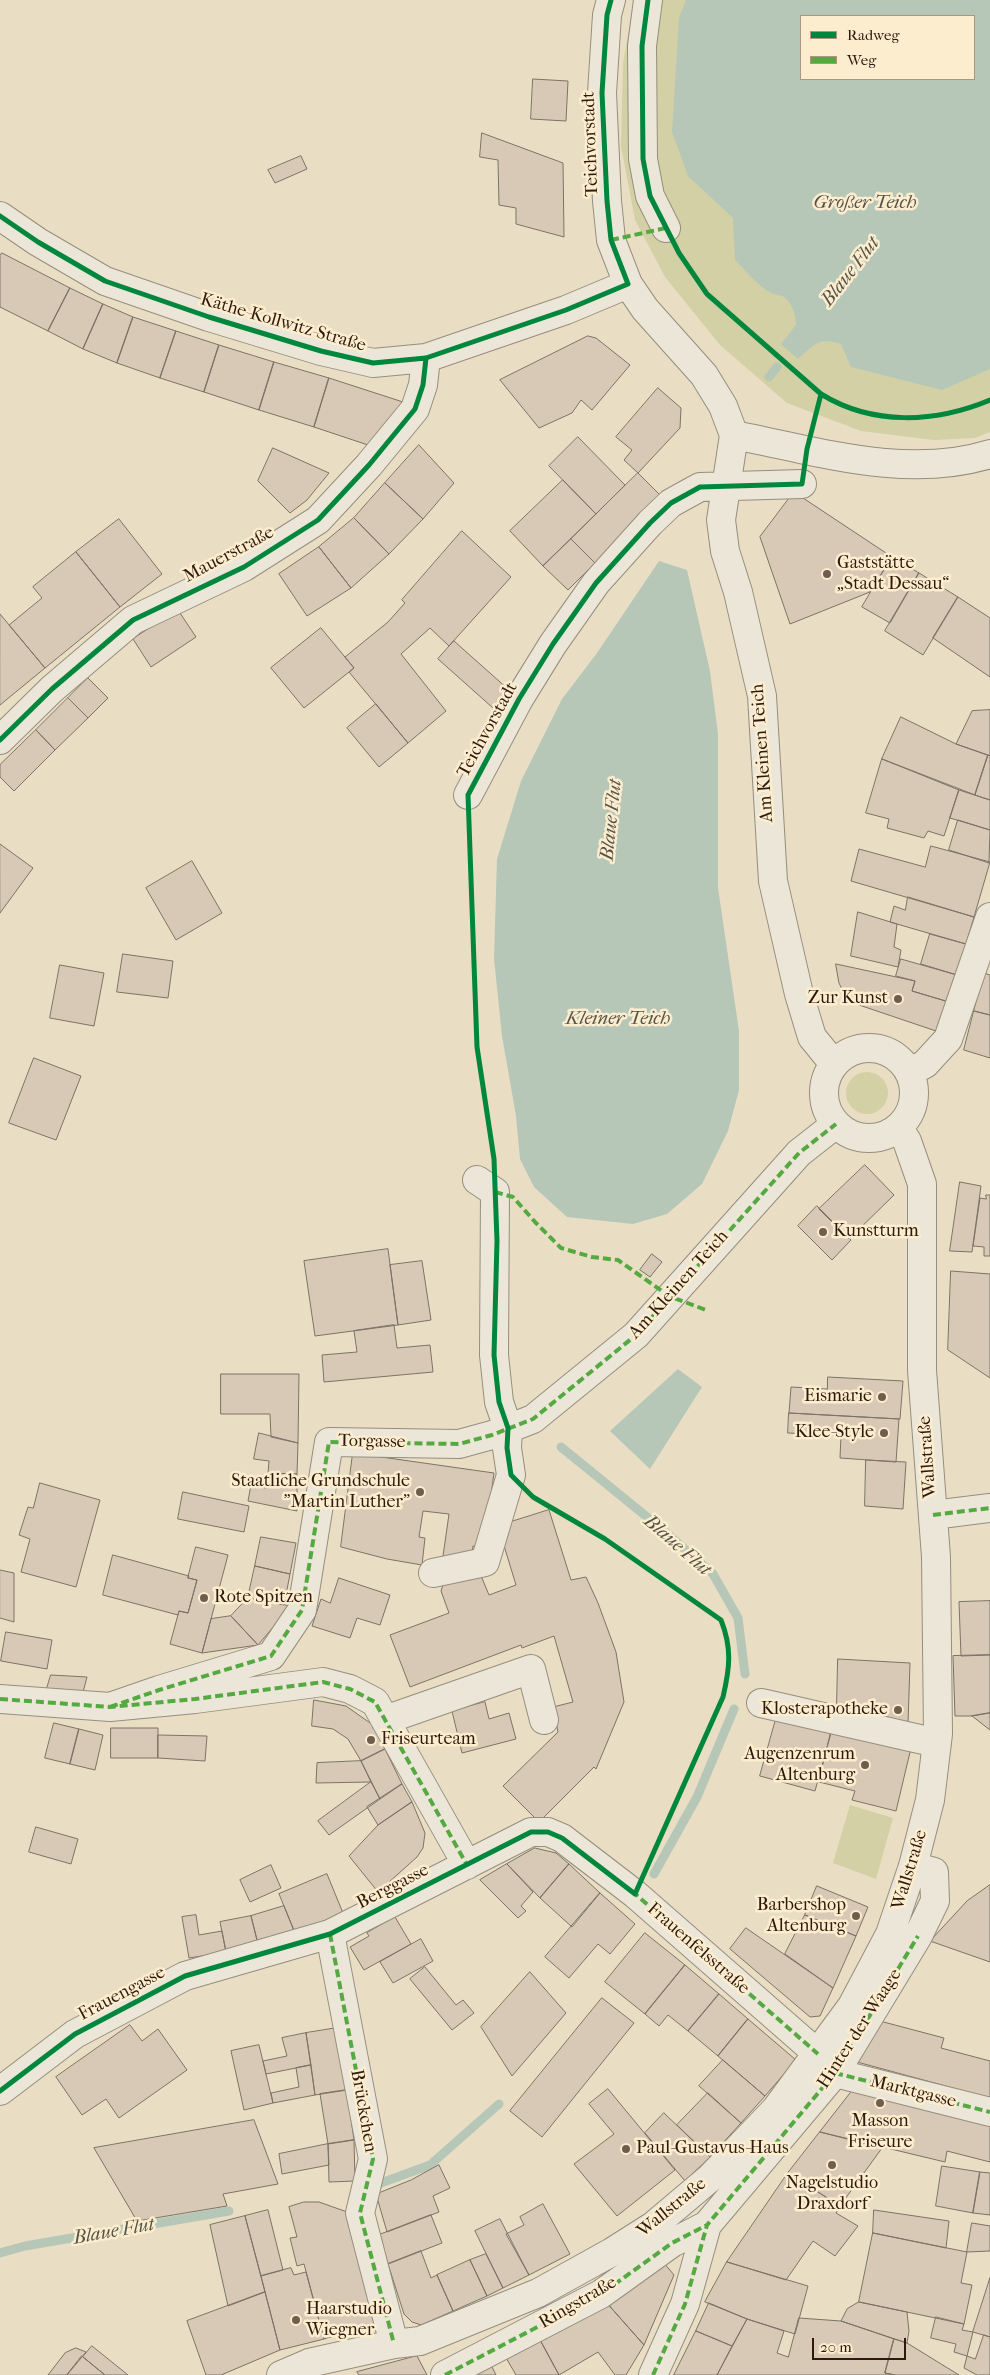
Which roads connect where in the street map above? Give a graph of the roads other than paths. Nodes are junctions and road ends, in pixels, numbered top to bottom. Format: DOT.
graph roads {
  1 [pos="611,0"];
  2 [pos="648,0"];
  3 [pos="0,216"];
  4 [pos="666,228"];
  5 [pos="628,284"];
  6 [pos="426,358"];
  7 [pos="734,435"];
  8 [pos="990,454"];
  9 [pos="802,484"];
  10 [pos="728,486"];
  11 [pos="0,740"];
  12 [pos="468,795"];
  13 [pos="990,917"];
  14 [pos="834,1064"];
  15 [pos="910,1072"];
  16 [pos="836,1124"];
  17 [pos="898,1129"];
  18 [pos="477,1180"];
  19 [pos="508,1428"];
  20 [pos="990,1508"];
  21 [pos="932,1515"];
  22 [pos="433,1573"];
  23 [pos="0,1699"];
  24 [pos="761,1703"];
  25 [pos="110,1707"];
  26 [pos="385,1720"];
  27 [pos="544,1720"];
  28 [pos="937,1743"];
  29 [pos="467,1865"];
  30 [pos="913,1866"];
  31 [pos="330,1934"];
  32 [pos="827,2063"];
  33 [pos="0,2091"];
  34 [pos="990,2112"];
  35 [pos="707,2226"];
  36 [pos="394,2344"];
  37 [pos="281,2375"];
  38 [pos="445,2375"];
  39 [pos="654,2375"];
  1 -- 5 [label="street, Teichvorstadt"];
  2 -- 4 [label="street"];
  3 -- 6 [label="street, Käthe-Kollwitz-Straße"];
  5 -- 6 [label="street, Käthe-Kollwitz-Straße"];
  5 -- 7 [label="street, Teichvorstadt"];
  6 -- 11 [label="street, Mauerstraße"];
  7 -- 8 [label="street"];
  7 -- 10 [label="street, Am Kleinen Teich"];
  9 -- 10 [label="street, Teichvorstadt"];
  10 -- 12 [label="street, Teichvorstadt"];
  10 -- 14 [label="street, Am Kleinen Teich"];
  13 -- 15 [label="street"];
  14 -- 15 [label="street"];
  14 -- 16 [label="street"];
  15 -- 17 [label="street"];
  16 -- 17 [label="street"];
  16 -- 19 [label="street, Am Kleinen Teich"];
  17 -- 21 [label="street, Wallstraße"];
  18 -- 19 [label="street"];
  19 -- 22 [label="street"];
  19 -- 25 [label="street, Torgasse"];
  20 -- 21 [label="street"];
  21 -- 28 [label="street, Wallstraße"];
  23 -- 25 [label="street"];
  24 -- 28 [label="street"];
  25 -- 26 [label="street"];
  26 -- 27 [label="street"];
  26 -- 29 [label="street"];
  28 -- 30 [label="street, Wallstraße"];
  29 -- 31 [label="street, Berggasse"];
  29 -- 32 [label="street, Frauenfelsstraße"];
  30 -- 32 [label="street, Wallstraße"];
  30 -- 32 [label="street, Hinter der Waage"];
  31 -- 33 [label="street, Frauengasse"];
  31 -- 36 [label="street, Brückchen"];
  32 -- 34 [label="street, Marktgasse"];
  32 -- 35 [label="street, Hinter der Waage"];
  32 -- 36 [label="street, Wallstraße"];
  35 -- 38 [label="street, Ringstraße"];
  35 -- 39 [label="street, Hinter der Waage"];
  36 -- 37 [label="street, Wallstraße"];
}
